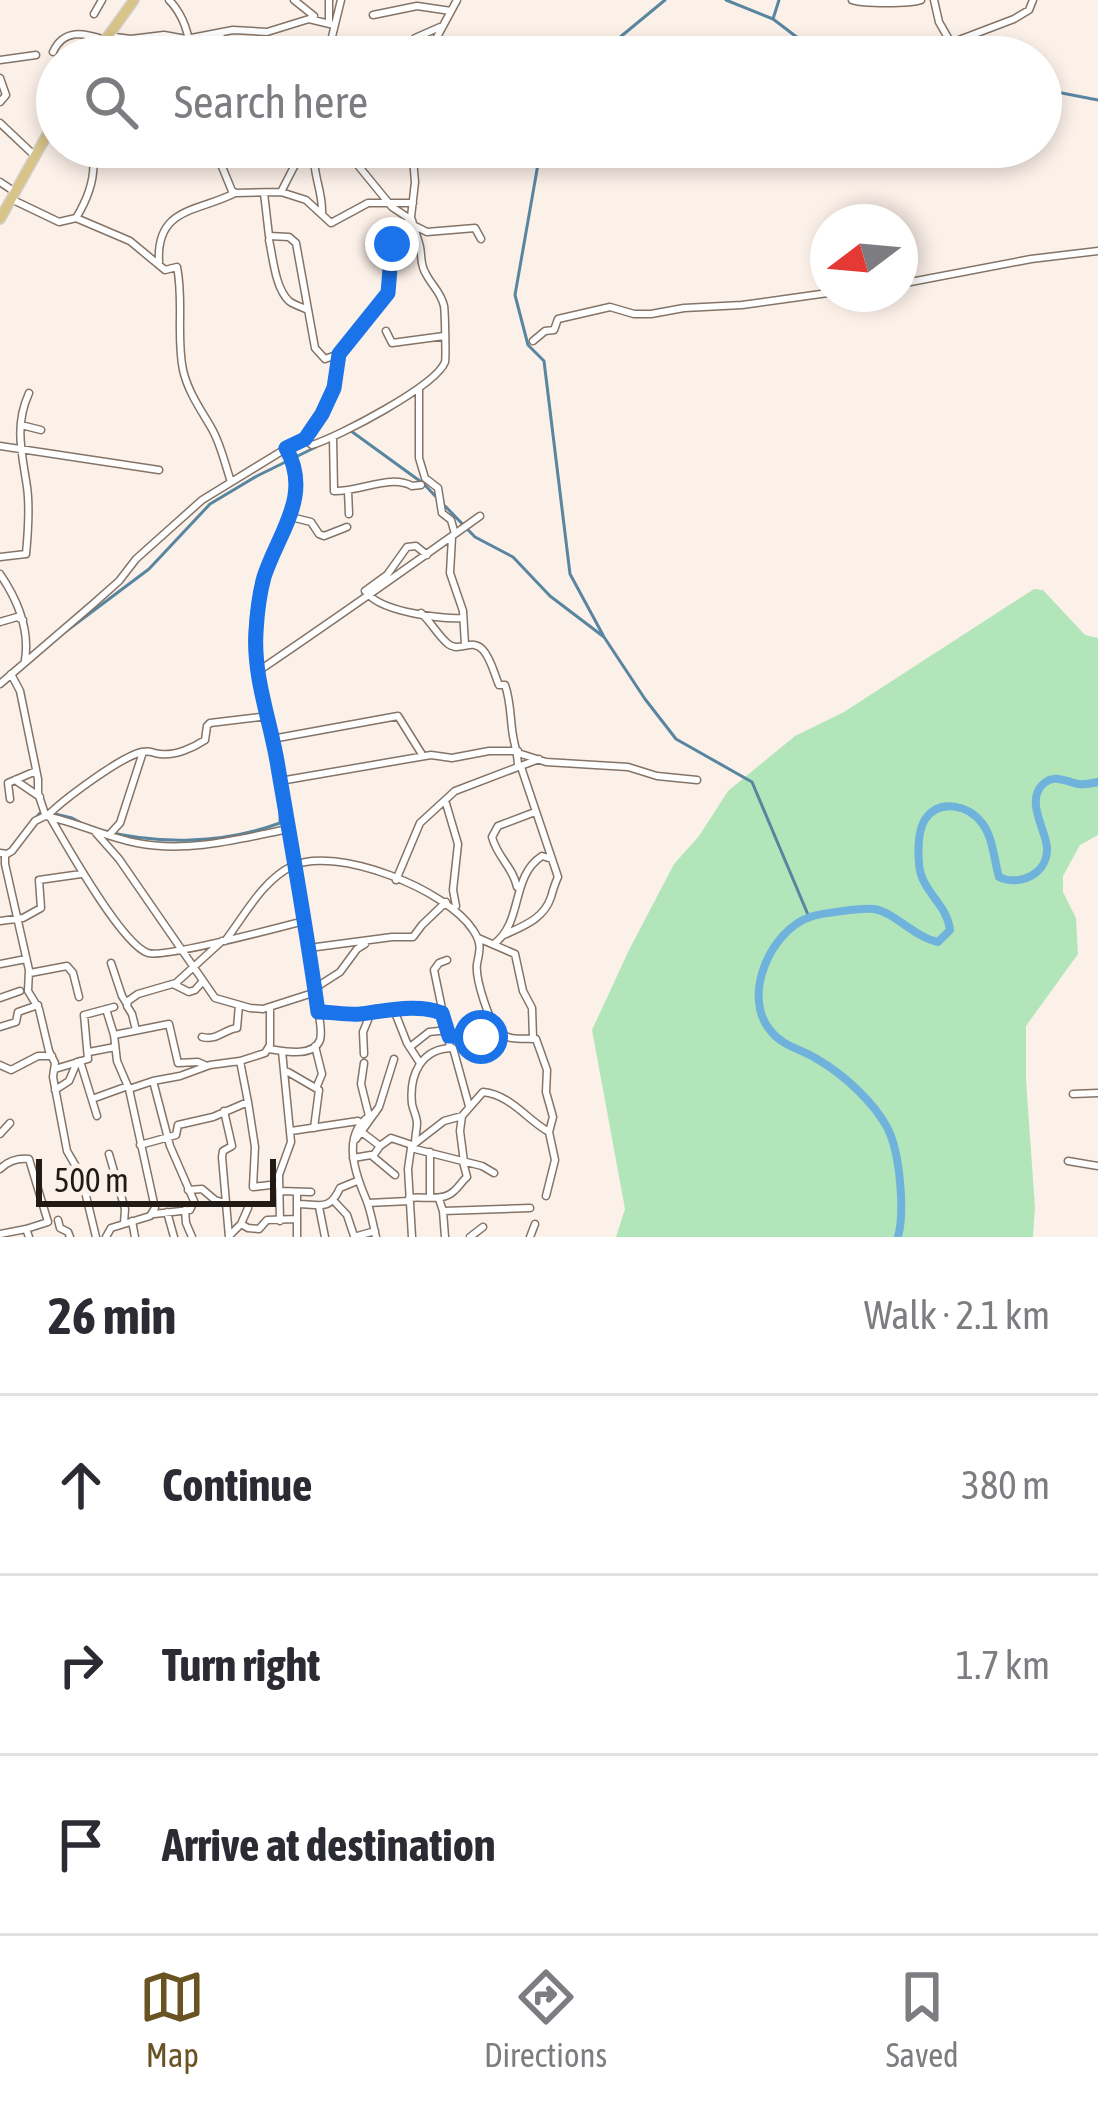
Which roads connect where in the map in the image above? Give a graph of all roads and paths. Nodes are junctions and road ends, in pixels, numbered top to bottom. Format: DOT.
graph roads {
  1 [pos="102,0"];
  2 [pos="134,0"];
  3 [pos="169,0"];
  4 [pos="329,0"];
  5 [pos="341,0"];
  6 [pos="457,0"];
  7 [pos="852,0"];
  8 [pos="921,0"];
  9 [pos="934,0"];
  10 [pos="1033,0"];
  11 [pos="298,1"];
  12 [pos="451,11"];
  13 [pos="94,14"];
  14 [pos="373,15"];
  15 [pos="317,19"];
  16 [pos="331,24"];
  17 [pos="443,25"];
  18 [pos="218,33"];
  19 [pos="107,36"];
  20 [pos="186,36"];
  21 [pos="202,36"];
  22 [pos="220,36"];
  23 [pos="330,36"];
  24 [pos="419,36"];
  25 [pos="439,36"];
  26 [pos="947,36"];
  27 [pos="965,36"];
  28 [pos="36,55"];
  29 [pos="0,60"];
  30 [pos="0,78"];
  31 [pos="0,102"];
  32 [pos="0,123"];
  33 [pos="35,156"];
  34 [pos="93,168"];
  35 [pos="223,168"];
  36 [pos="293,168"];
  37 [pos="314,168"];
  38 [pos="359,168"];
  39 [pos="412,168"];
  40 [pos="0,182"];
  41 [pos="281,192"];
  42 [pos="234,193"];
  43 [pos="264,193"];
  44 [pos="13,195"];
  45 [pos="389,201"];
  46 [pos="413,203"];
  47 [pos="322,217"];
  48 [pos="76,218"];
  49 [pos="0,220"];
  50 [pos="411,220"];
  51 [pos="481,238"];
  52 [pos="269,240"];
  53 [pos="1098,251"];
  54 [pos="159,265"];
  55 [pos="918,281"];
  56 [pos="810,296"];
  57 [pos="308,310"];
  58 [pos="386,331"];
  59 [pos="443,337"];
  60 [pos="532,341"];
  61 [pos="339,354"];
  62 [pos="419,390"];
  63 [pos="29,393"];
  64 [pos="20,425"];
  65 [pos="41,430"];
  66 [pos="333,436"];
  67 [pos="305,439"];
  68 [pos="0,446"];
  69 [pos="20,448"];
  70 [pos="286,448"];
  71 [pos="159,470"];
  72 [pos="231,482"];
  73 [pos="422,484"];
  74 [pos="348,491"];
  75 [pos="349,514"];
  76 [pos="480,516"];
  77 [pos="290,518"];
  78 [pos="346,527"];
  79 [pos="453,535"];
  80 [pos="428,555"];
  81 [pos="0,557"];
  82 [pos="0,574"];
  83 [pos="370,596"];
  84 [pos="421,613"];
  85 [pos="464,617"];
  86 [pos="23,620"];
  87 [pos="0,622"];
  88 [pos="464,646"];
  89 [pos="22,664"];
  90 [pos="257,672"];
  91 [pos="11,674"];
  92 [pos="0,684"];
  93 [pos="18,684"];
  94 [pos="268,716"];
  95 [pos="272,739"];
  96 [pos="143,752"];
  97 [pos="518,752"];
  98 [pos="423,756"];
  99 [pos="539,759"];
  100 [pos="520,767"];
  101 [pos="36,771"];
  102 [pos="697,780"];
  103 [pos="14,781"];
  104 [pos="280,781"];
  105 [pos="40,797"];
  106 [pos="10,799"];
  107 [pos="445,800"];
  108 [pos="536,812"];
  109 [pos="48,816"];
  110 [pos="118,828"];
  111 [pos="288,829"];
  112 [pos="95,832"];
  113 [pos="109,835"];
  114 [pos="118,838"];
  115 [pos="550,846"];
  116 [pos="3,854"];
  117 [pos="544,856"];
  118 [pos="553,859"];
  119 [pos="294,865"];
  120 [pos="82,874"];
  121 [pos="396,880"];
  122 [pos="518,891"];
  123 [pos="446,902"];
  124 [pos="457,910"];
  125 [pos="18,919"];
  126 [pos="0,921"];
  127 [pos="304,921"];
  128 [pos="504,935"];
  129 [pos="478,938"];
  130 [pos="374,939"];
  131 [pos="224,940"];
  132 [pos="494,944"];
  133 [pos="309,948"];
  134 [pos="181,949"];
  135 [pos="27,958"];
  136 [pos="447,960"];
  137 [pos="111,963"];
  138 [pos="0,964"];
  139 [pos="193,967"];
  140 [pos="30,974"];
  141 [pos="203,981"];
  142 [pos="173,984"];
  143 [pos="315,990"];
  144 [pos="20,991"];
  145 [pos="79,997"];
  146 [pos="0,998"];
  147 [pos="127,1004"];
  148 [pos="38,1005"];
  149 [pos="239,1005"];
  150 [pos="270,1008"];
  151 [pos="372,1010"];
  152 [pos="394,1010"];
  153 [pos="318,1012"];
  154 [pos="442,1013"];
  155 [pos="0,1027"];
  156 [pos="136,1030"];
  157 [pos="448,1033"];
  158 [pos="502,1034"];
  159 [pos="114,1035"];
  160 [pos="202,1037"];
  161 [pos="532,1038"];
  162 [pos="315,1046"];
  163 [pos="115,1047"];
  164 [pos="410,1047"];
  165 [pos="450,1047"];
  166 [pos="269,1049"];
  167 [pos="283,1051"];
  168 [pos="89,1052"];
  169 [pos="52,1056"];
  170 [pos="394,1059"];
  171 [pos="79,1061"];
  172 [pos="240,1061"];
  173 [pos="420,1063"];
  174 [pos="0,1065"];
  175 [pos="207,1066"];
  176 [pos="55,1069"];
  177 [pos="286,1071"];
  178 [pos="153,1081"];
  179 [pos="316,1086"];
  180 [pos="128,1088"];
  181 [pos="55,1090"];
  182 [pos="1098,1093"];
  183 [pos="1072,1094"];
  184 [pos="92,1099"];
  185 [pos="248,1102"];
  186 [pos="470,1106"];
  187 [pos="224,1111"];
  188 [pos="97,1116"];
  189 [pos="462,1116"];
  190 [pos="366,1122"];
  191 [pos="10,1123"];
  192 [pos="314,1128"];
  193 [pos="291,1131"];
  194 [pos="550,1132"];
  195 [pos="0,1134"];
  196 [pos="167,1137"];
  197 [pos="140,1145"];
  198 [pos="379,1145"];
  199 [pos="413,1146"];
  200 [pos="430,1152"];
  201 [pos="109,1154"];
  202 [pos="373,1156"];
  203 [pos="353,1158"];
  204 [pos="1069,1161"];
  205 [pos="464,1162"];
  206 [pos="478,1165"];
  207 [pos="1098,1166"];
  208 [pos="0,1169"];
  209 [pos="494,1173"];
  210 [pos="395,1175"];
  211 [pos="467,1175"];
  212 [pos="357,1181"];
  213 [pos="279,1188"];
  214 [pos="188,1190"];
  215 [pos="297,1192"];
  216 [pos="311,1192"];
  217 [pos="546,1196"];
  218 [pos="434,1198"];
  219 [pos="409,1199"];
  220 [pos="333,1200"];
  221 [pos="224,1203"];
  222 [pos="368,1203"];
  223 [pos="298,1204"];
  224 [pos="319,1207"];
  225 [pos="248,1208"];
  226 [pos="530,1208"];
  227 [pos="185,1210"];
  228 [pos="443,1210"];
  229 [pos="167,1212"];
  230 [pos="154,1214"];
  231 [pos="296,1219"];
  232 [pos="58,1220"];
  233 [pos="280,1221"];
  234 [pos="128,1222"];
  235 [pos="241,1224"];
  236 [pos="535,1224"];
  237 [pos="93,1225"];
  238 [pos="483,1227"];
  239 [pos="111,1228"];
  240 [pos="27,1233"];
  241 [pos="0,1234"];
  242 [pos="376,1234"];
  243 [pos="229,1236"];
  244 [pos="354,1236"];
  245 [pos="70,1237"];
  246 [pos="96,1237"];
  247 [pos="106,1237"];
  248 [pos="135,1237"];
  249 [pos="174,1237"];
  250 [pos="191,1237"];
  251 [pos="297,1237"];
  252 [pos="325,1237"];
  253 [pos="412,1237"];
  254 [pos="445,1237"];
  255 [pos="470,1237"];
  256 [pos="530,1237"];
  1 -- 13 [label="street"];
  2 -- 19 [label="main road"];
  3 -- 20 [label="street"];
  4 -- 16 [label="street"];
  5 -- 16 [label="street"];
  6 -- 12 [label="street"];
  7 -- 8 [label="street"];
  9 -- 26 [label="street"];
  10 -- 27 [label="street"];
  11 -- 15 [label="street"];
  12 -- 14 [label="street"];
  12 -- 17 [label="street"];
  15 -- 16 [label="street"];
  15 -- 18 [label="street"];
  16 -- 23 [label="street"];
  17 -- 24 [label="street"];
  17 -- 25 [label="street"];
  18 -- 21 [label="street"];
  18 -- 22 [label="street"];
  28 -- 29 [label="street"];
  30 -- 31 [label="street"];
  32 -- 33 [label="street"];
  33 -- 44 [label="main road"];
  34 -- 48 [label="street"];
  35 -- 42 [label="street"];
  36 -- 41 [label="street"];
  37 -- 47 [label="street"];
  38 -- 45 [label="street"];
  39 -- 46 [label="street"];
  40 -- 44 [label="street"];
  41 -- 43 [label="street"];
  41 -- 47 [label="street"];
  42 -- 43 [label="street"];
  42 -- 54 [label="street"];
  43 -- 57 [label="street"];
  44 -- 48 [label="street"];
  44 -- 49 [label="main road"];
  45 -- 46 [label="street"];
  45 -- 47 [label="street"];
  45 -- 50 [label="street"];
  46 -- 50 [label="street"];
  48 -- 54 [label="street"];
  50 -- 51 [label="street"];
  50 -- 59 [label="street"];
  50 -- 61 [label="street"];
  52 -- 57 [label="street"];
  53 -- 55 [label="street"];
  54 -- 72 [label="street"];
  56 -- 60 [label="street"];
  57 -- 61 [label="street"];
  58 -- 59 [label="street"];
  59 -- 62 [label="street"];
  61 -- 67 [label="street"];
  62 -- 66 [label="street"];
  62 -- 79 [label="street"];
  63 -- 64 [label="street"];
  64 -- 65 [label="street"];
  64 -- 69 [label="street"];
  66 -- 67 [label="street"];
  66 -- 74 [label="street"];
  67 -- 70 [label="street"];
  68 -- 69 [label="street"];
  69 -- 71 [label="street"];
  69 -- 81 [label="street"];
  70 -- 72 [label="street"];
  70 -- 77 [label="street"];
  72 -- 89 [label="street"];
  73 -- 74 [label="street"];
  74 -- 75 [label="street"];
  76 -- 79 [label="street"];
  77 -- 78 [label="street"];
  77 -- 90 [label="street"];
  79 -- 80 [label="street"];
  79 -- 85 [label="street"];
  80 -- 83 [label="street"];
  80 -- 83 [label="street"];
  82 -- 86 [label="street"];
  83 -- 84 [label="street"];
  83 -- 90 [label="street"];
  84 -- 85 [label="street"];
  84 -- 88 [label="street"];
  85 -- 88 [label="street"];
  86 -- 87 [label="street"];
  86 -- 89 [label="street"];
  88 -- 97 [label="street"];
  89 -- 91 [label="street"];
  89 -- 93 [label="street"];
  90 -- 94 [label="street"];
  91 -- 92 [label="street"];
  91 -- 93 [label="street"];
  93 -- 101 [label="street"];
  94 -- 95 [label="street"];
  94 -- 96 [label="street"];
  95 -- 98 [label="street"];
  95 -- 104 [label="street"];
  96 -- 109 [label="street"];
  96 -- 110 [label="street"];
  97 -- 98 [label="street"];
  97 -- 99 [label="street"];
  97 -- 100 [label="street"];
  98 -- 104 [label="street"];
  99 -- 100 [label="street"];
  99 -- 102 [label="street"];
  100 -- 107 [label="street"];
  100 -- 108 [label="street"];
  101 -- 103 [label="street"];
  101 -- 105 [label="street"];
  103 -- 105 [label="street"];
  103 -- 106 [label="street"];
  104 -- 111 [label="street"];
  105 -- 109 [label="street"];
  107 -- 121 [label="street"];
  107 -- 124 [label="street"];
  108 -- 115 [label="street"];
  108 -- 122 [label="street"];
  109 -- 112 [label="street"];
  109 -- 116 [label="street"];
  109 -- 120 [label="street"];
  110 -- 113 [label="street"];
  110 -- 114 [label="street"];
  111 -- 114 [label="street"];
  111 -- 119 [label="street"];
  112 -- 113 [label="street"];
  112 -- 134 [label="street"];
  113 -- 114 [label="street"];
  115 -- 117 [label="street"];
  115 -- 118 [label="street"];
  116 -- 125 [label="street"];
  117 -- 118 [label="street"];
  117 -- 122 [label="street"];
  118 -- 128 [label="street"];
  119 -- 121 [label="street"];
  119 -- 127 [label="street"];
  119 -- 131 [label="street"];
  120 -- 125 [label="street"];
  120 -- 134 [label="street"];
  121 -- 123 [label="street"];
  122 -- 128 [label="street"];
  123 -- 124 [label="street"];
  123 -- 130 [label="street"];
  124 -- 129 [label="street"];
  125 -- 126 [label="street"];
  125 -- 135 [label="street"];
  127 -- 131 [label="street"];
  127 -- 133 [label="street"];
  128 -- 132 [label="street"];
  129 -- 132 [label="street"];
  129 -- 158 [label="street"];
  130 -- 133 [label="street"];
  130 -- 143 [label="street"];
  131 -- 134 [label="street"];
  131 -- 139 [label="street"];
  132 -- 161 [label="street"];
  133 -- 143 [label="street"];
  134 -- 139 [label="street"];
  135 -- 138 [label="street"];
  135 -- 140 [label="street"];
  136 -- 154 [label="street"];
  137 -- 147 [label="street"];
  139 -- 141 [label="street"];
  139 -- 142 [label="street"];
  140 -- 145 [label="street"];
  140 -- 148 [label="street"];
  141 -- 142 [label="street"];
  141 -- 149 [label="street"];
  142 -- 147 [label="street"];
  143 -- 150 [label="street"];
  143 -- 153 [label="street"];
  144 -- 146 [label="street"];
  147 -- 156 [label="street"];
  148 -- 155 [label="street"];
  148 -- 169 [label="street"];
  149 -- 150 [label="street"];
  149 -- 160 [label="street"];
  150 -- 166 [label="street"];
  151 -- 152 [label="street"];
  151 -- 153 [label="street"];
  151 -- 190 [label="street"];
  152 -- 154 [label="street"];
  152 -- 164 [label="street"];
  153 -- 162 [label="street"];
  154 -- 157 [label="street"];
  156 -- 159 [label="street"];
  156 -- 175 [label="street"];
  157 -- 158 [label="street"];
  157 -- 164 [label="street"];
  157 -- 165 [label="street"];
  158 -- 161 [label="street"];
  159 -- 163 [label="street"];
  159 -- 168 [label="street"];
  161 -- 194 [label="street"];
  162 -- 167 [label="street"];
  162 -- 179 [label="street"];
  163 -- 168 [label="street"];
  163 -- 180 [label="street"];
  164 -- 173 [label="street"];
  165 -- 173 [label="street"];
  165 -- 186 [label="street"];
  166 -- 167 [label="street"];
  166 -- 172 [label="street"];
  167 -- 177 [label="street"];
  168 -- 171 [label="street"];
  169 -- 174 [label="street"];
  169 -- 176 [label="street"];
  170 -- 190 [label="street"];
  171 -- 176 [label="street"];
  171 -- 181 [label="street"];
  171 -- 184 [label="street"];
  172 -- 175 [label="street"];
  172 -- 185 [label="street"];
  173 -- 199 [label="street"];
  175 -- 178 [label="street"];
  176 -- 181 [label="street"];
  177 -- 179 [label="street"];
  177 -- 193 [label="street"];
  178 -- 180 [label="street"];
  178 -- 196 [label="street"];
  179 -- 192 [label="street"];
  180 -- 184 [label="street"];
  180 -- 197 [label="street"];
  181 -- 237 [label="street"];
  182 -- 183 [label="street"];
  184 -- 188 [label="street"];
  185 -- 187 [label="street"];
  185 -- 213 [label="street"];
  186 -- 189 [label="street"];
  186 -- 194 [label="street"];
  187 -- 196 [label="street"];
  187 -- 221 [label="street"];
  189 -- 199 [label="street"];
  189 -- 205 [label="street"];
  190 -- 192 [label="street"];
  190 -- 198 [label="street"];
  190 -- 198 [label="street"];
  190 -- 203 [label="street"];
  191 -- 195 [label="street"];
  192 -- 193 [label="street"];
  193 -- 213 [label="street"];
  194 -- 217 [label="street"];
  196 -- 197 [label="street"];
  196 -- 214 [label="street"];
  197 -- 230 [label="street"];
  198 -- 199 [label="street"];
  198 -- 202 [label="street"];
  199 -- 200 [label="street"];
  199 -- 219 [label="street"];
  200 -- 205 [label="street"];
  200 -- 218 [label="street"];
  201 -- 234 [label="street"];
  202 -- 203 [label="street"];
  202 -- 210 [label="street"];
  203 -- 212 [label="street"];
  204 -- 207 [label="street"];
  205 -- 206 [label="street"];
  205 -- 211 [label="street"];
  206 -- 209 [label="street"];
  206 -- 211 [label="street"];
  208 -- 240 [label="street"];
  211 -- 218 [label="street"];
  212 -- 220 [label="street"];
  212 -- 222 [label="street"];
  213 -- 215 [label="street"];
  213 -- 233 [label="street"];
  214 -- 221 [label="street"];
  214 -- 227 [label="street"];
  215 -- 216 [label="street"];
  215 -- 223 [label="street"];
  218 -- 219 [label="street"];
  218 -- 228 [label="street"];
  219 -- 222 [label="street"];
  219 -- 253 [label="street"];
  220 -- 224 [label="street"];
  220 -- 244 [label="street"];
  221 -- 243 [label="street"];
  222 -- 242 [label="street"];
  223 -- 224 [label="street"];
  223 -- 231 [label="street"];
  224 -- 252 [label="street"];
  225 -- 235 [label="street"];
  226 -- 228 [label="street"];
  227 -- 229 [label="street"];
  227 -- 250 [label="street"];
  228 -- 254 [label="street"];
  229 -- 230 [label="street"];
  229 -- 249 [label="street"];
  230 -- 234 [label="street"];
  231 -- 233 [label="street"];
  231 -- 251 [label="street"];
  232 -- 245 [label="street"];
  233 -- 235 [label="street"];
  234 -- 239 [label="street"];
  234 -- 248 [label="street"];
  235 -- 243 [label="street"];
  236 -- 256 [label="street"];
  237 -- 239 [label="street"];
  237 -- 246 [label="street"];
  238 -- 255 [label="street"];
  239 -- 247 [label="street"];
  240 -- 241 [label="street"];
  242 -- 244 [label="street"];
}
